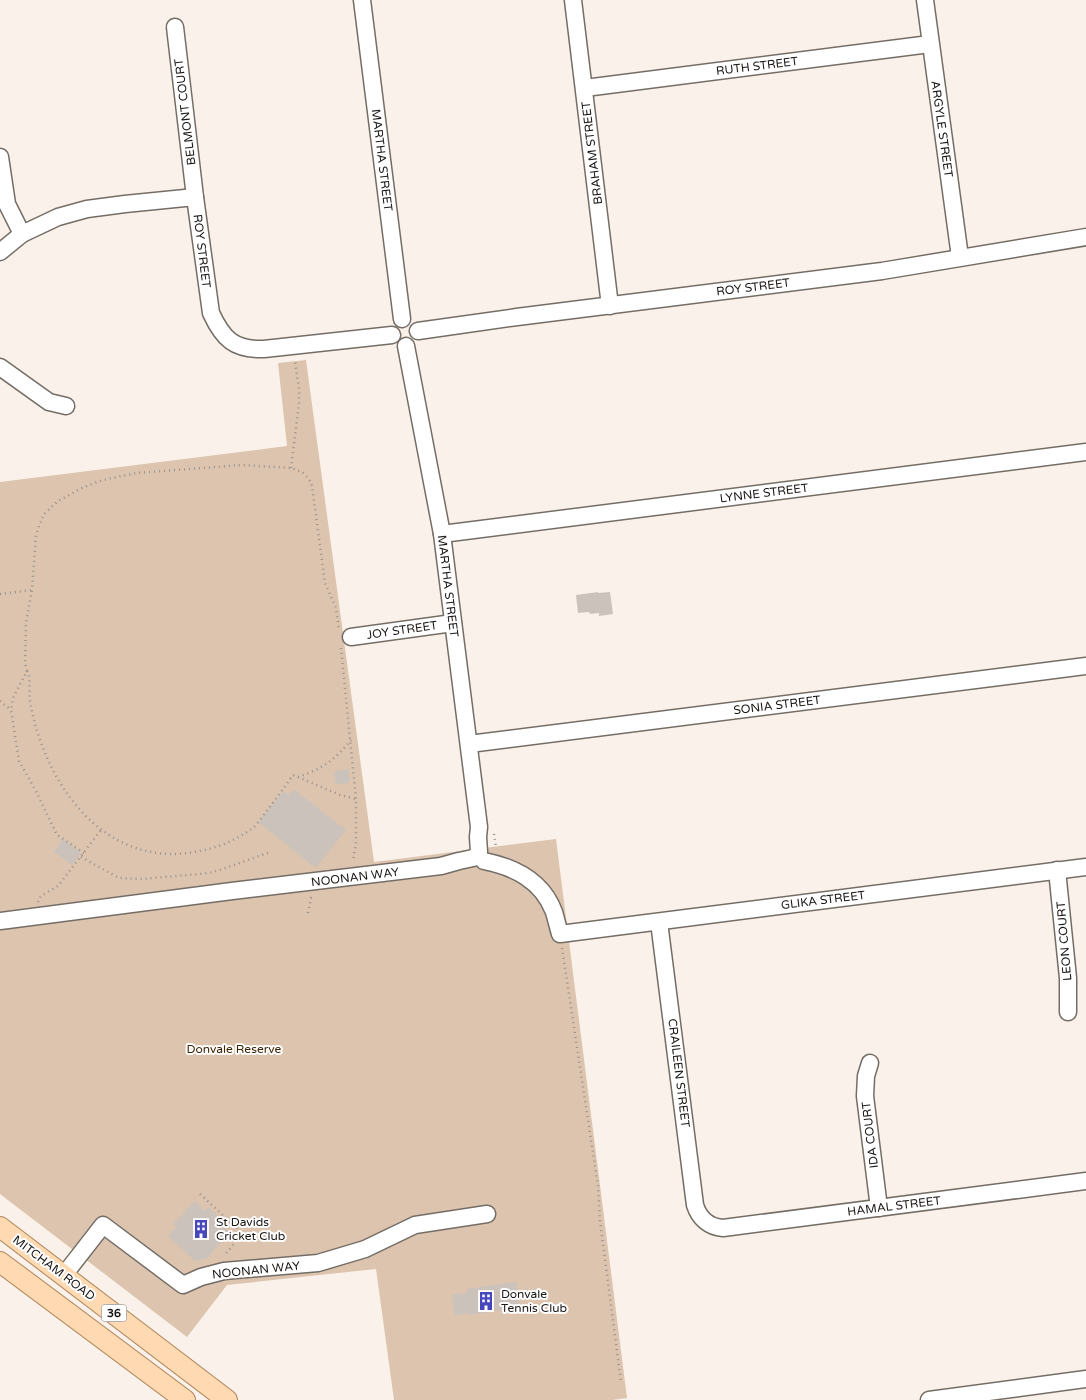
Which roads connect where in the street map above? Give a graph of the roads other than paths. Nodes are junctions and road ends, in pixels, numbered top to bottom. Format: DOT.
graph roads {
  1 [pos="362,0"];
  2 [pos="574,0"];
  3 [pos="925,0"];
  4 [pos="175,27"];
  5 [pos="930,44"];
  6 [pos="585,88"];
  7 [pos="0,157"];
  8 [pos="195,197"];
  9 [pos="22,234"];
  10 [pos="1086,237"];
  11 [pos="0,252"];
  12 [pos="960,257"];
  13 [pos="610,306"];
  14 [pos="402,319"];
  15 [pos="418,331"];
  16 [pos="392,335"];
  17 [pos="406,346"];
  18 [pos="0,367"];
  19 [pos="66,406"];
  20 [pos="1086,452"];
  21 [pos="442,534"];
  22 [pos="453,623"];
  23 [pos="343,637"];
  24 [pos="1086,666"];
  25 [pos="469,744"];
  26 [pos="483,855"];
  27 [pos="1086,866"];
  28 [pos="1057,870"];
  29 [pos="0,922"];
  30 [pos="659,922"];
  31 [pos="1068,1012"];
  32 [pos="870,1063"];
  33 [pos="1086,1181"];
  34 [pos="879,1208"];
  35 [pos="487,1214"];
  36 [pos="704,1221"];
  37 [pos="0,1227"];
  38 [pos="0,1262"];
  39 [pos="64,1275"];
  40 [pos="45,1296"];
  41 [pos="1086,1379"];
  42 [pos="185,1400"];
  43 [pos="227,1400"];
  44 [pos="929,1400"];
  1 -- 14 [label="street, MARTHA STREET"];
  2 -- 6 [label="street, BRAHAM STREET"];
  3 -- 5 [label="street, ARGYLE STREET"];
  4 -- 8 [label="street, BELMONT COURT"];
  5 -- 6 [label="street, RUTH STREET"];
  5 -- 12 [label="street, ARGYLE STREET"];
  6 -- 13 [label="street, BRAHAM STREET"];
  7 -- 9 [label="street"];
  8 -- 9 [label="street, ROY STREET"];
  8 -- 16 [label="street, ROY STREET"];
  9 -- 11 [label="street, ROY STREET"];
  10 -- 12 [label="street, ROY STREET"];
  12 -- 13 [label="street, ROY STREET"];
  13 -- 15 [label="street, ROY STREET"];
  14 -- 15 [label="street"];
  14 -- 16 [label="street"];
  15 -- 17 [label="street"];
  16 -- 17 [label="street"];
  17 -- 21 [label="street, MARTHA STREET"];
  18 -- 19 [label="street"];
  20 -- 21 [label="street, LYNNE STREET"];
  21 -- 22 [label="street, MARTHA STREET"];
  22 -- 23 [label="street, JOY STREET"];
  22 -- 25 [label="street, MARTHA STREET"];
  24 -- 25 [label="street, SONIA STREET"];
  25 -- 26 [label="street, MARTHA STREET"];
  26 -- 29 [label="street, NOONAN WAY"];
  26 -- 30 [label="street, GLIKA STREET"];
  27 -- 28 [label="street, GLIKA STREET"];
  28 -- 30 [label="street, GLIKA STREET"];
  28 -- 31 [label="street, LEON COURT"];
  30 -- 36 [label="street, CRAILEEN STREET"];
  32 -- 34 [label="street, IDA COURT"];
  33 -- 34 [label="street, HAMAL STREET"];
  34 -- 36 [label="street, HAMAL STREET"];
  35 -- 39 [label="street, NOONAN WAY"];
  37 -- 39 [label="main road, MITCHAM ROAD / 36"];
  38 -- 40 [label="main road, 36"];
  39 -- 40 [label="main road"];
  39 -- 43 [label="main road, MITCHAM ROAD / 36"];
  40 -- 42 [label="main road, 36"];
  41 -- 44 [label="street"];
}
